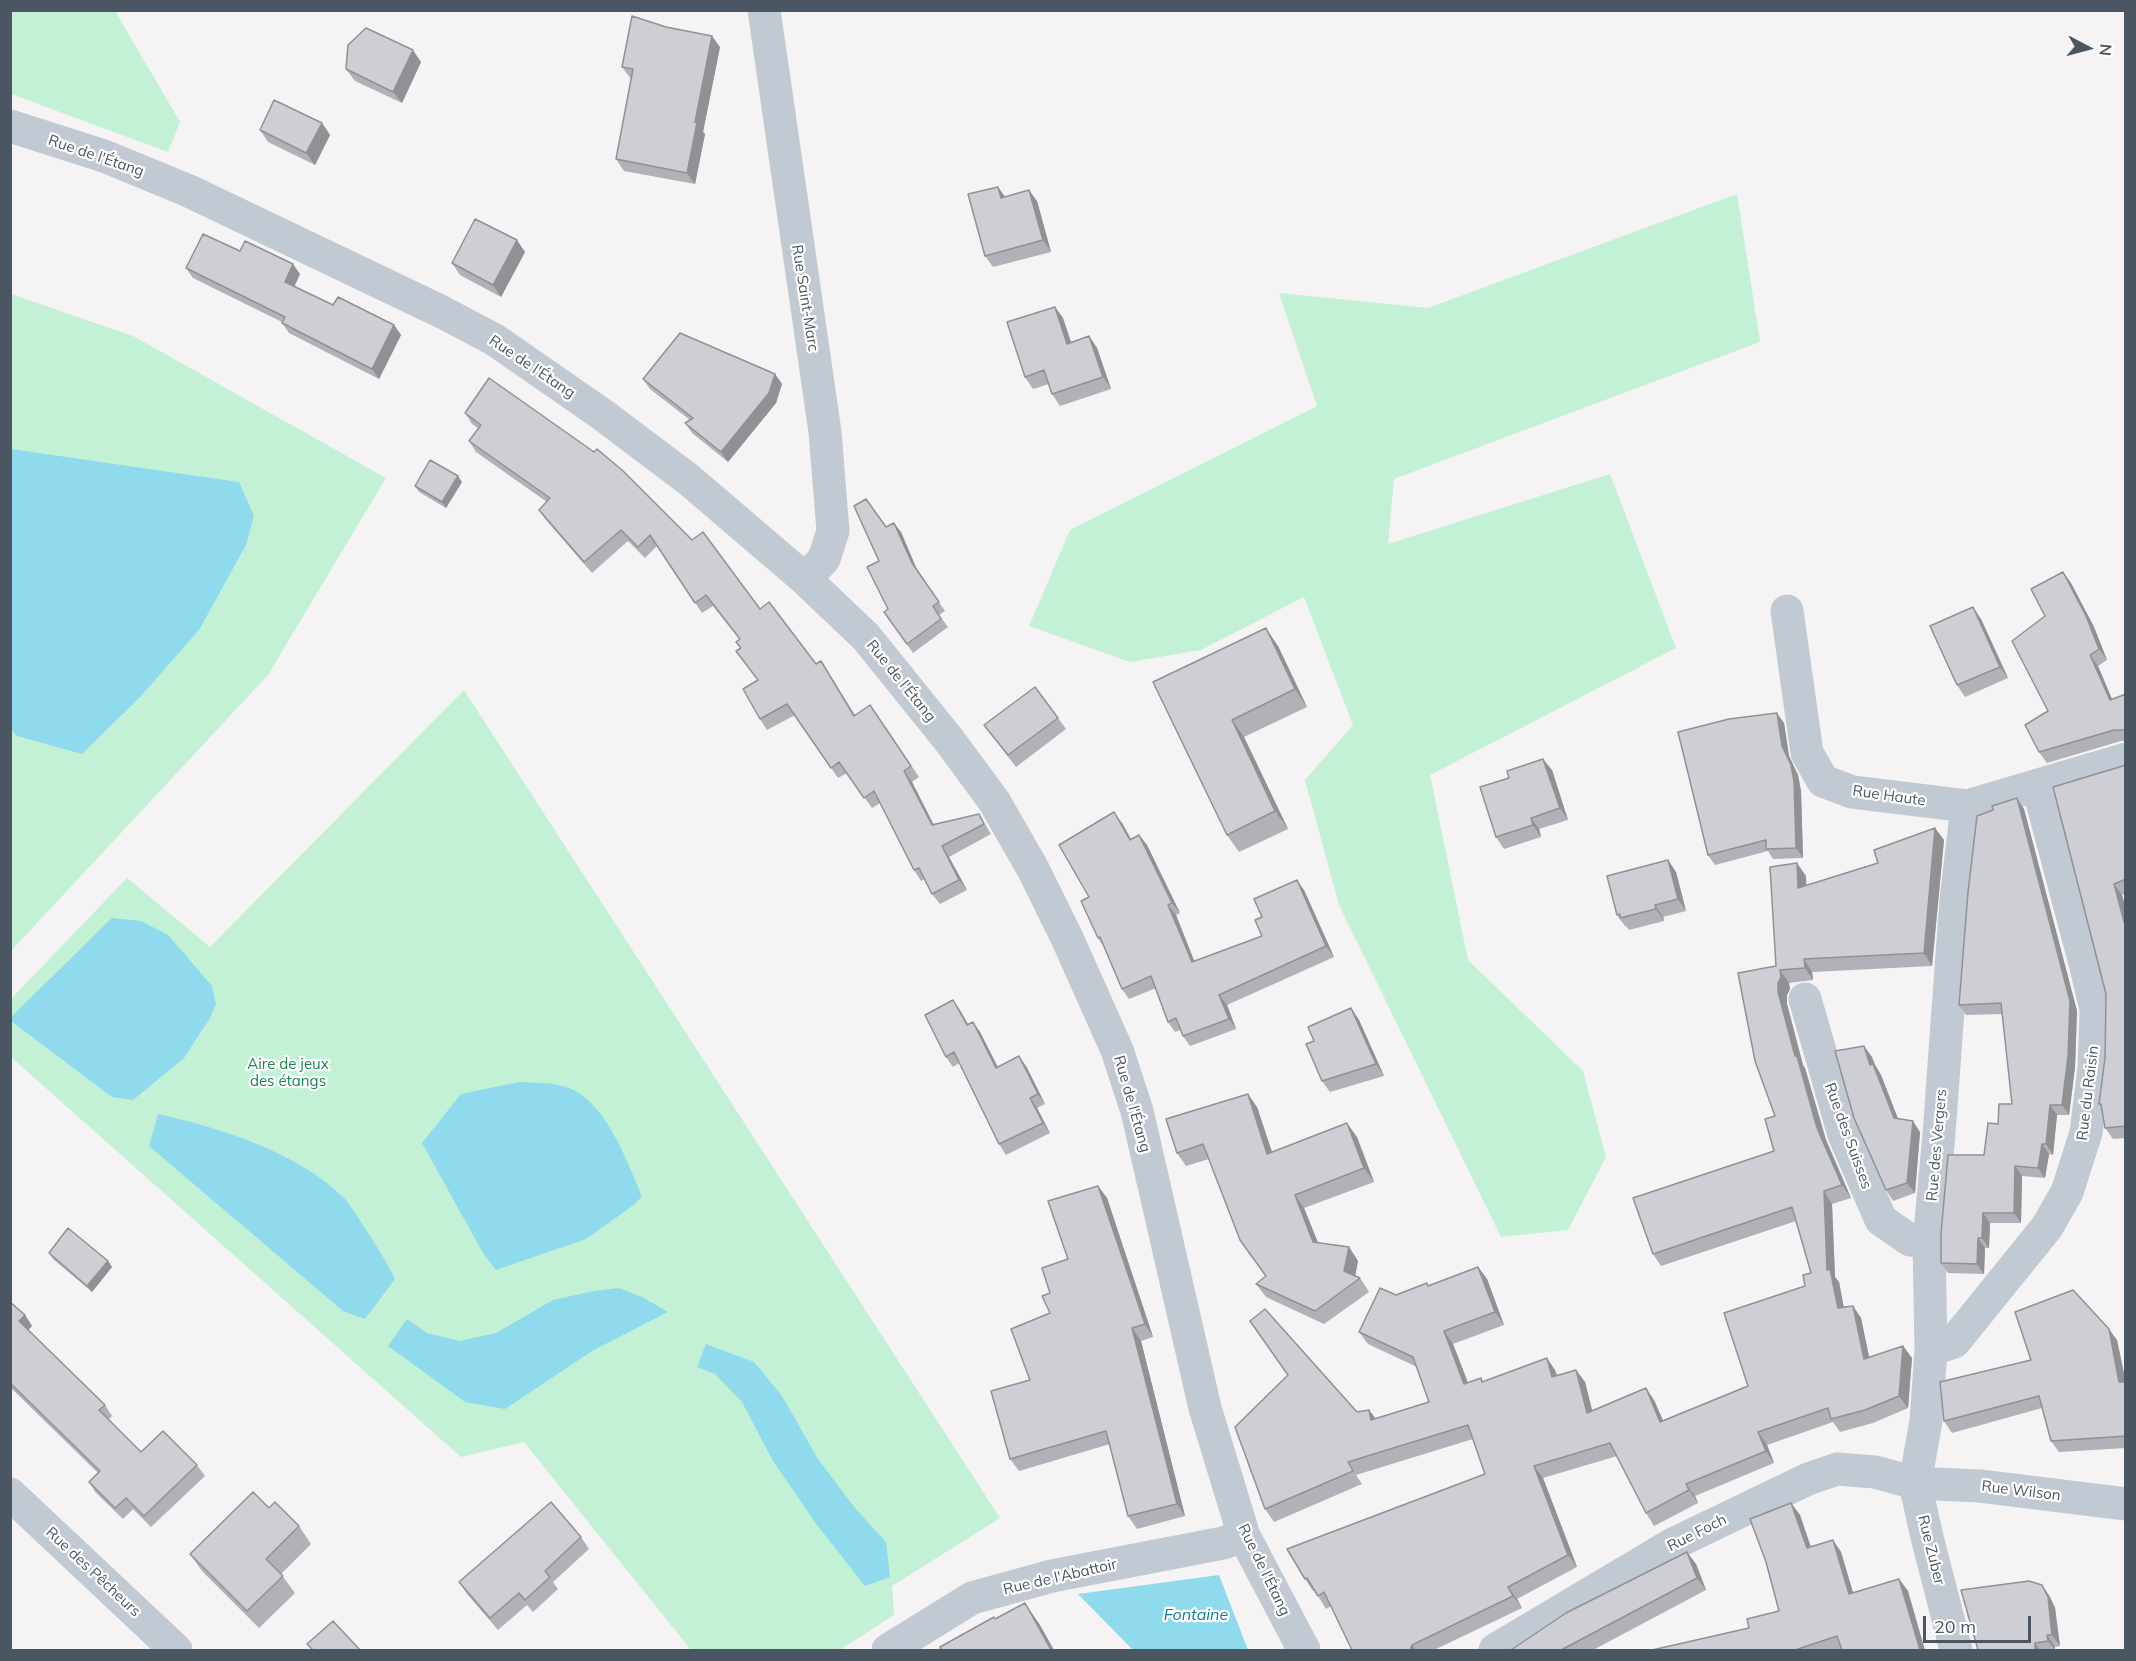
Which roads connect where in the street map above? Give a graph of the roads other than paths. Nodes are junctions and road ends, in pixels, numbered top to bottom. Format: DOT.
graph roads {
  1 [pos="764,10"];
  2 [pos="10,126"];
  3 [pos="806,579"];
  4 [pos="1787,611"];
  5 [pos="2126,759"];
  6 [pos="2038,787"];
  7 [pos="1967,806"];
  8 [pos="1805,999"];
  9 [pos="1929,1242"];
  10 [pos="1931,1350"];
  11 [pos="1916,1483"];
  12 [pos="10,1494"];
  13 [pos="2126,1504"];
  14 [pos="1244,1536"];
  15 [pos="176,1650"];
  16 [pos="888,1650"];
  17 [pos="1304,1650"];
  18 [pos="1494,1650"];
  19 [pos="1956,1650"];
  1 -- 3 [label="street, Rue Saint-Marc"];
  2 -- 3 [label="street, Rue de l'Étang"];
  3 -- 14 [label="street, Rue de l'Étang"];
  4 -- 7 [label="street, Rue Haute"];
  5 -- 6 [label="street, Rue Haute"];
  6 -- 7 [label="street, Rue Haute"];
  6 -- 10 [label="street, Rue du Raisin"];
  7 -- 9 [label="street, Rue des Vergers"];
  8 -- 9 [label="street, Rue des Suisses"];
  9 -- 10 [label="street, Rue des Vergers"];
  10 -- 11 [label="street, Rue des Vergers"];
  11 -- 13 [label="street, Rue Wilson"];
  11 -- 18 [label="street, Rue Foch"];
  11 -- 19 [label="street, Rue Zuber"];
  12 -- 15 [label="street, Rue des Pêcheurs"];
  14 -- 16 [label="street, Rue de l'Abattoir"];
  14 -- 17 [label="street, Rue de l'Étang"];
}
